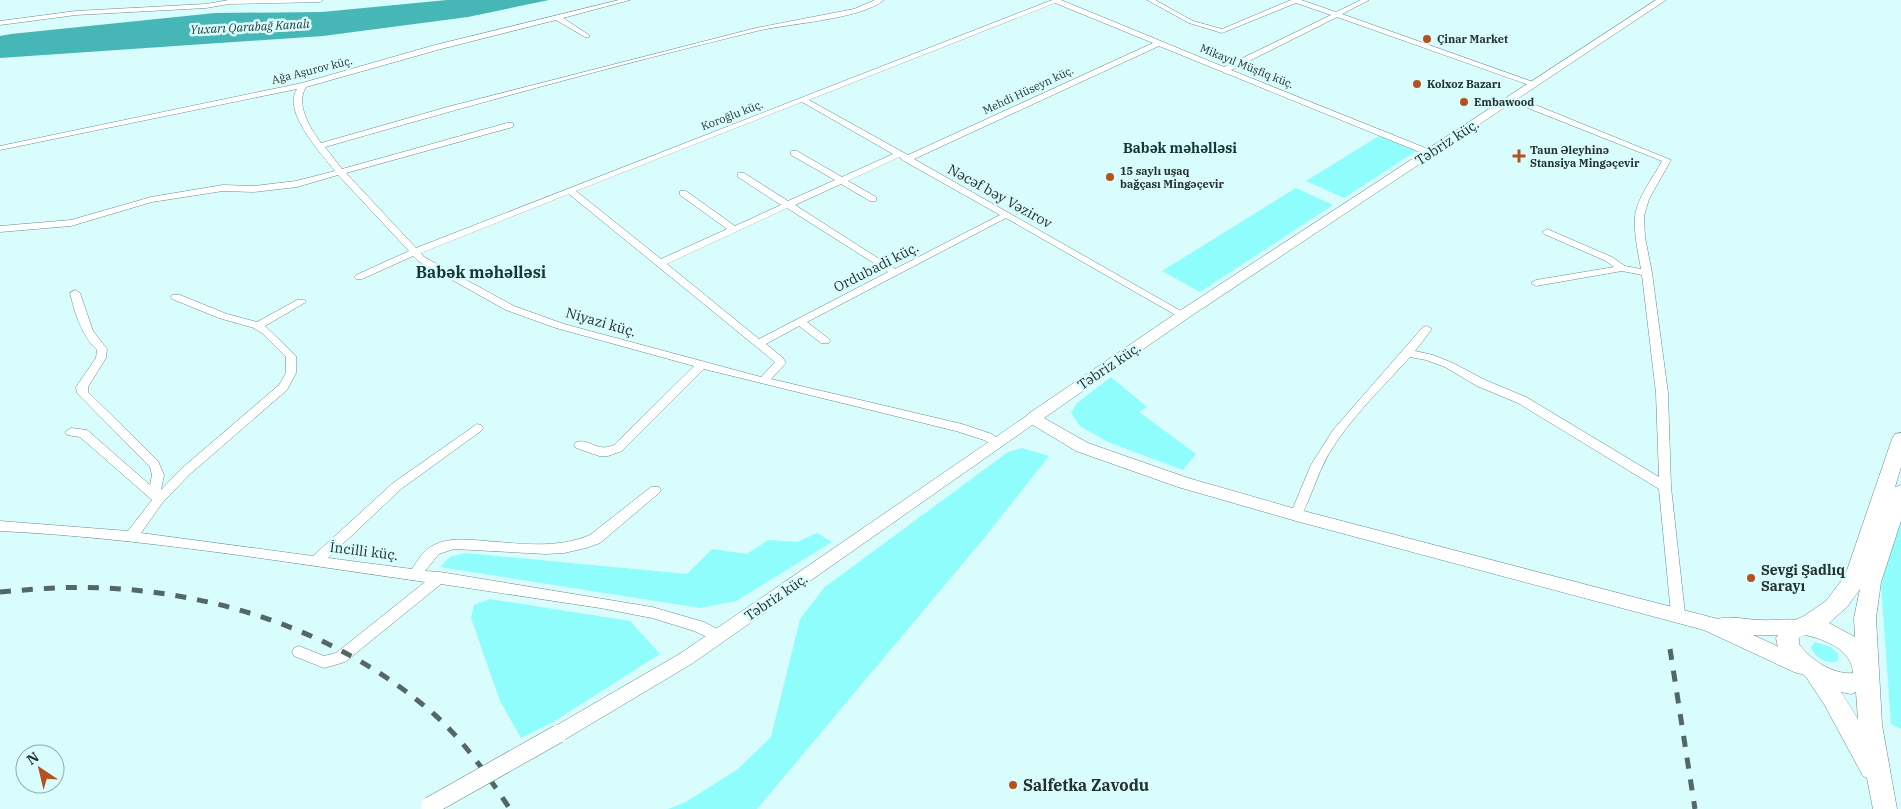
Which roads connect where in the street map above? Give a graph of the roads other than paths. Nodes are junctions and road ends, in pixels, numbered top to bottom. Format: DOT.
graph roads {
  1 [pos="320,0"];
  2 [pos="628,0"];
  3 [pos="881,0"];
  4 [pos="1150,0"];
  5 [pos="1296,0"];
  6 [pos="1366,0"];
  7 [pos="1662,0"];
  8 [pos="1057,1"];
  9 [pos="1336,15"];
  10 [pos="556,17"];
  11 [pos="0,23"];
  12 [pos="587,36"];
  13 [pos="1159,42"];
  14 [pos="1226,69"];
  15 [pos="1535,84"];
  16 [pos="303,85"];
  17 [pos="1513,99"];
  18 [pos="804,100"];
  19 [pos="510,125"];
  20 [pos="320,146"];
  21 [pos="0,148"];
  22 [pos="794,153"];
  23 [pos="1430,153"];
  24 [pos="903,157"];
  25 [pos="340,172"];
  26 [pos="741,175"];
  27 [pos="840,181"];
  28 [pos="570,190"];
  29 [pos="683,193"];
  30 [pos="873,199"];
  31 [pos="788,205"];
  32 [pos="1006,215"];
  33 [pos="0,229"];
  34 [pos="733,229"];
  35 [pos="1547,232"];
  36 [pos="414,252"];
  37 [pos="659,264"];
  38 [pos="1622,268"];
  39 [pos="895,273"];
  40 [pos="1647,273"];
  41 [pos="359,277"];
  42 [pos="1536,283"];
  43 [pos="75,294"];
  44 [pos="176,297"];
  45 [pos="301,302"];
  46 [pos="1183,316"];
  47 [pos="800,322"];
  48 [pos="258,326"];
  49 [pos="1427,329"];
  50 [pos="825,341"];
  51 [pos="759,343"];
  52 [pos="1409,352"];
  53 [pos="702,365"];
  54 [pos="763,381"];
  55 [pos="1033,418"];
  56 [pos="476,428"];
  57 [pos="71,432"];
  58 [pos="1901,439"];
  59 [pos="996,443"];
  60 [pos="580,445"];
  61 [pos="1665,487"];
  62 [pos="655,490"];
  63 [pos="1901,492"];
  64 [pos="156,496"];
  65 [pos="1296,515"];
  66 [pos="0,526"];
  67 [pos="132,536"];
  68 [pos="316,562"];
  69 [pos="416,574"];
  70 [pos="440,577"];
  71 [pos="1678,614"];
  72 [pos="1708,623"];
  73 [pos="1804,626"];
  74 [pos="718,636"];
  75 [pos="299,652"];
  76 [pos="1866,669"];
  77 [pos="1814,673"];
  78 [pos="1882,798"];
  79 [pos="427,807"];
  1 -- 11 [label="street"];
  2 -- 10 [label="street, Ağa Aşurov küç."];
  3 -- 20 [label="street"];
  4 -- 5 [label="street"];
  5 -- 9 [label="street"];
  6 -- 9 [label="street"];
  7 -- 15 [label="main road, Təbriz küç."];
  8 -- 13 [label="street, Mikayıl Müşfiq küç."];
  8 -- 18 [label="street, Koroğlu küç."];
  9 -- 14 [label="street"];
  9 -- 15 [label="street"];
  10 -- 12 [label="street"];
  10 -- 16 [label="street, Ağa Aşurov küç."];
  13 -- 14 [label="street, Mikayıl Müşfiq küç."];
  13 -- 24 [label="street, Mehdi Hüseyn küç."];
  14 -- 23 [label="street, Mikayıl Müşfiq küç."];
  15 -- 17 [label="main road, Təbriz küç."];
  16 -- 20 [label="street, Niyazi küç."];
  16 -- 21 [label="street, Ağa Aşurov küç."];
  17 -- 23 [label="main road, Təbriz küç."];
  17 -- 40 [label="street"];
  18 -- 24 [label="street, Nəcəf bəy Vəzirov"];
  18 -- 28 [label="street, Koroğlu küç."];
  19 -- 25 [label="street"];
  20 -- 25 [label="street, Niyazi küç."];
  22 -- 27 [label="street"];
  23 -- 46 [label="main road, Təbriz küç."];
  24 -- 27 [label="street, Mehdi Hüseyn küç."];
  24 -- 32 [label="street, Nəcəf bəy Vəzirov"];
  25 -- 33 [label="street"];
  25 -- 36 [label="street, Niyazi küç."];
  26 -- 31 [label="street"];
  27 -- 30 [label="street"];
  27 -- 31 [label="street, Mehdi Hüseyn küç."];
  28 -- 36 [label="street, Koroğlu küç."];
  28 -- 37 [label="street"];
  29 -- 34 [label="street"];
  31 -- 34 [label="street, Mehdi Hüseyn küç."];
  31 -- 39 [label="street"];
  32 -- 39 [label="street, Ordubadi küç."];
  32 -- 46 [label="street, Nəcəf bəy Vəzirov"];
  34 -- 37 [label="street, Mehdi Hüseyn küç."];
  35 -- 38 [label="street"];
  36 -- 41 [label="street, Koroğlu küç."];
  36 -- 53 [label="street, Niyazi küç."];
  37 -- 51 [label="street"];
  38 -- 40 [label="street"];
  38 -- 42 [label="street"];
  39 -- 47 [label="street, Ordubadi küç."];
  40 -- 61 [label="street"];
  43 -- 64 [label="street"];
  44 -- 48 [label="street"];
  45 -- 48 [label="street"];
  46 -- 55 [label="main road, Təbriz küç."];
  47 -- 50 [label="street"];
  47 -- 51 [label="street, Ordubadi küç."];
  48 -- 64 [label="street"];
  49 -- 52 [label="street"];
  51 -- 54 [label="street"];
  52 -- 61 [label="street"];
  52 -- 65 [label="street"];
  53 -- 54 [label="street, Niyazi küç."];
  53 -- 60 [label="street"];
  54 -- 59 [label="street, Niyazi küç."];
  55 -- 59 [label="street, Təbriz küç."];
  55 -- 65 [label="main road"];
  56 -- 68 [label="street"];
  57 -- 64 [label="street"];
  58 -- 73 [label="main road"];
  59 -- 74 [label="street, Təbriz küç."];
  61 -- 71 [label="street"];
  62 -- 69 [label="street"];
  63 -- 76 [label="main road"];
  64 -- 67 [label="street"];
  65 -- 71 [label="main road"];
  66 -- 67 [label="street, İncilli küç."];
  67 -- 68 [label="street, İncilli küç."];
  68 -- 69 [label="street, İncilli küç."];
  69 -- 70 [label="street, İncilli küç."];
  70 -- 74 [label="street, İncilli küç."];
  70 -- 75 [label="street"];
  71 -- 72 [label="main road"];
  72 -- 73 [label="main road"];
  72 -- 77 [label="main road"];
  73 -- 76 [label="main road"];
  73 -- 77 [label="main road"];
  74 -- 79 [label="street, Təbriz küç., bridge"];
  76 -- 77 [label="main road"];
  76 -- 78 [label="main road"];
  77 -- 78 [label="main road"];
}
